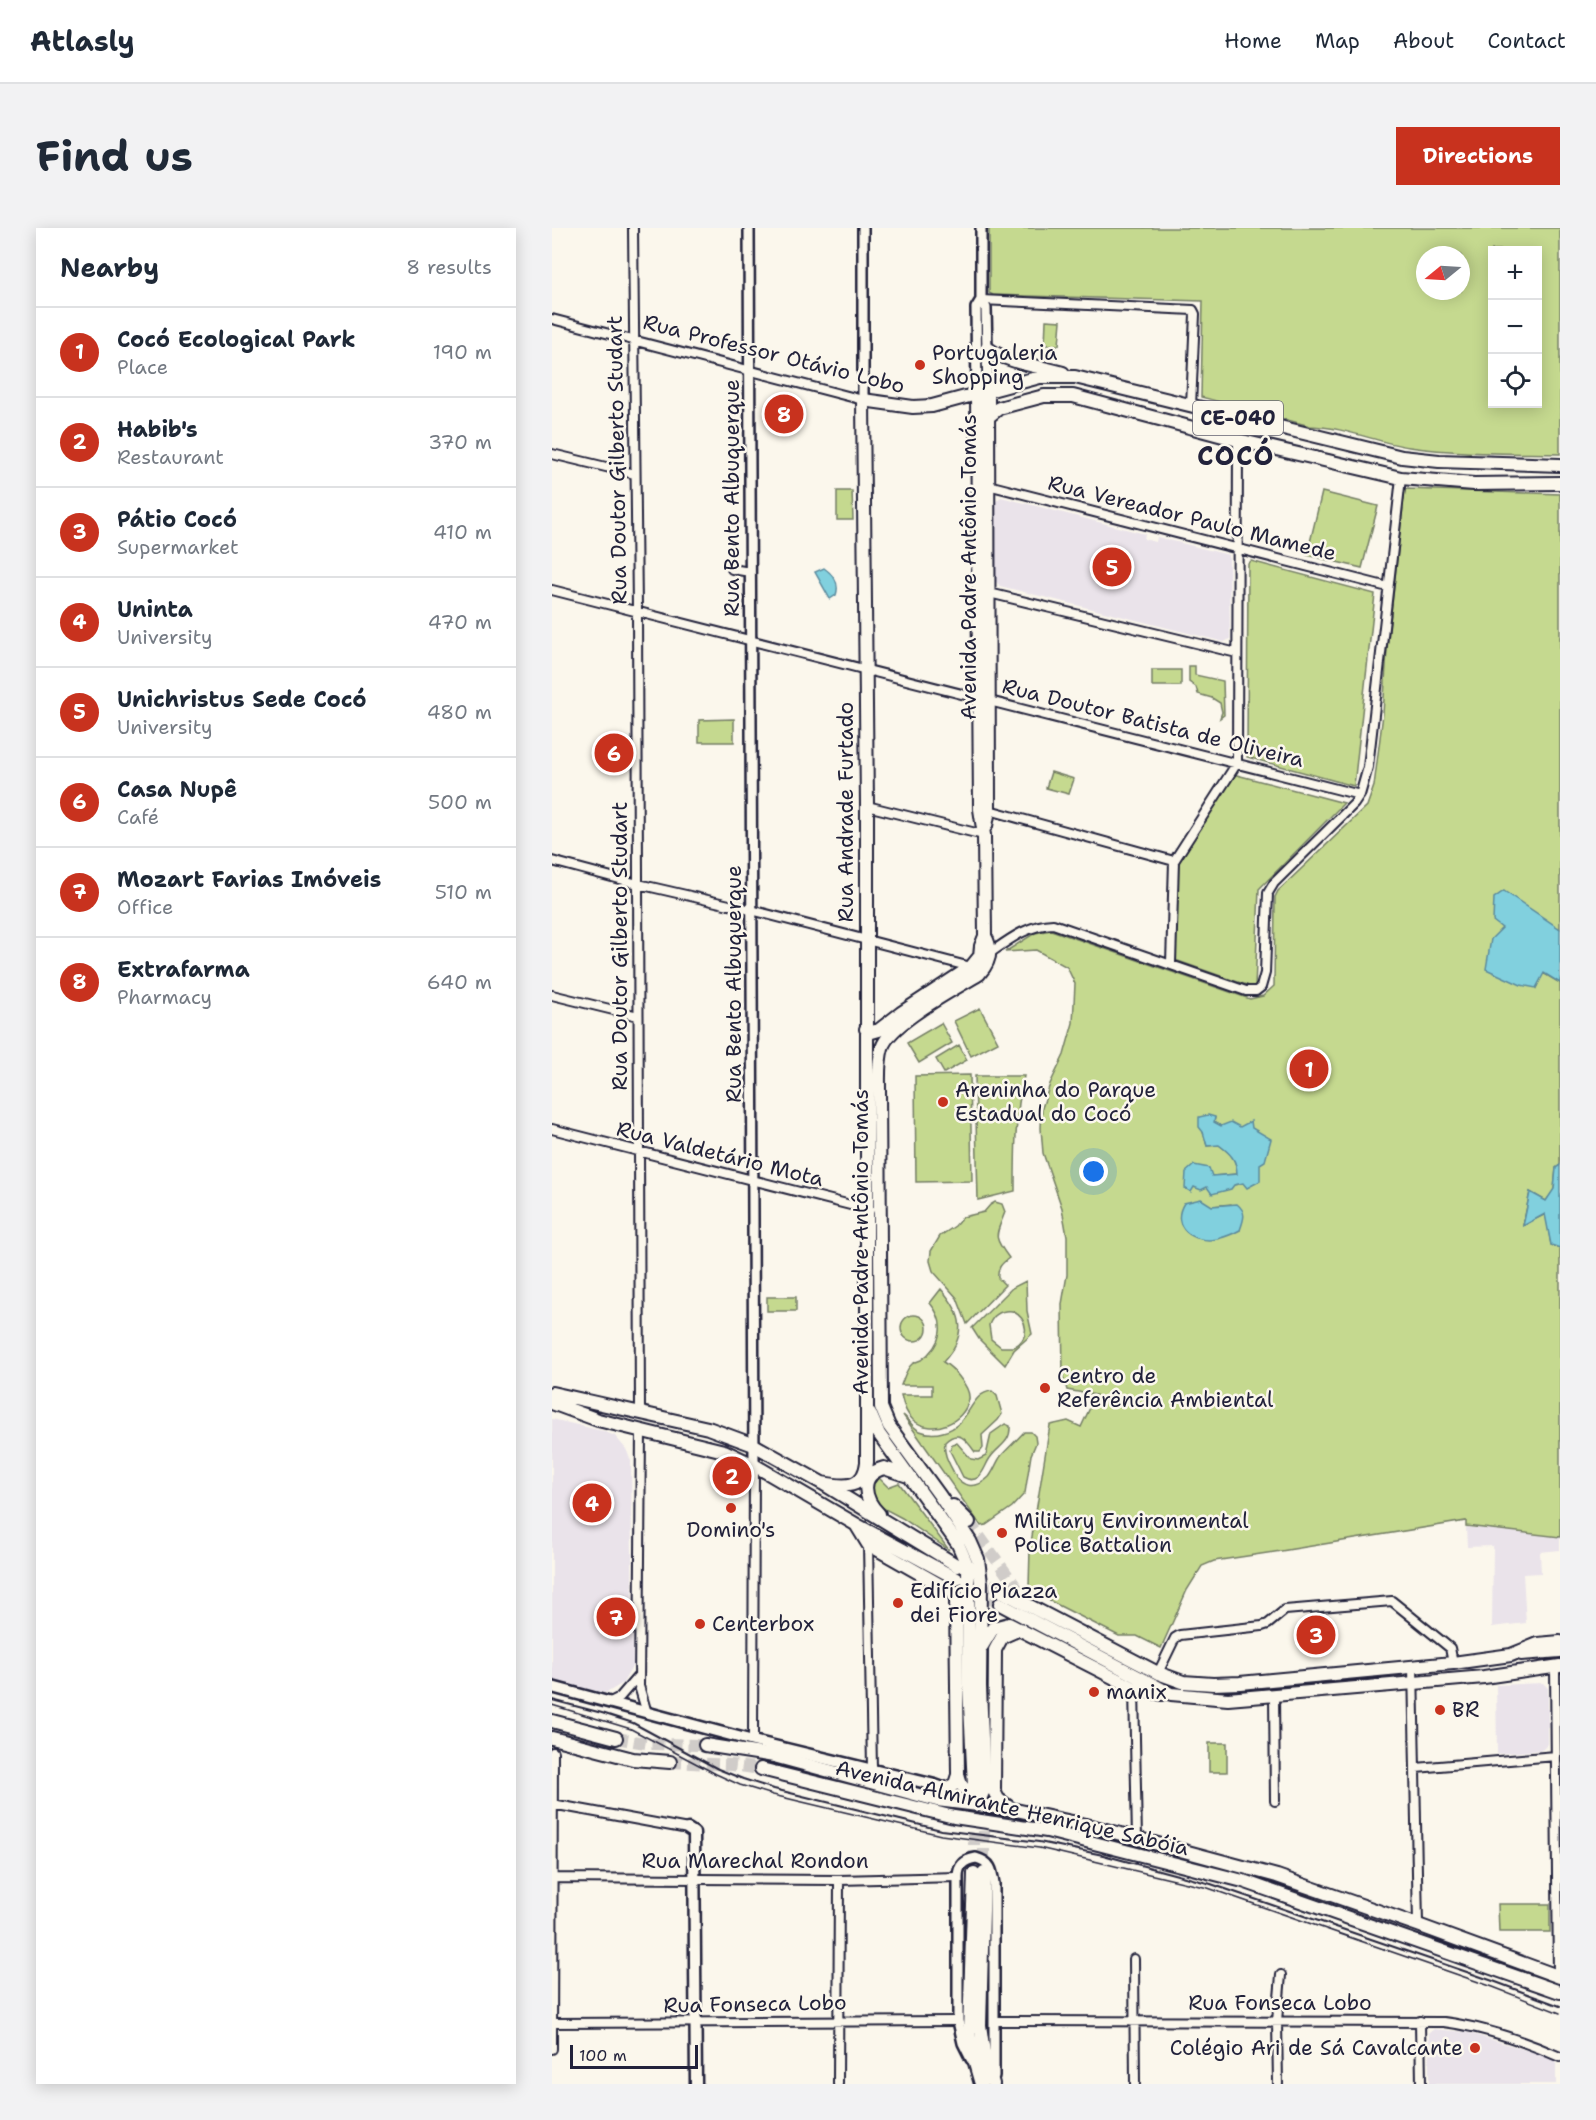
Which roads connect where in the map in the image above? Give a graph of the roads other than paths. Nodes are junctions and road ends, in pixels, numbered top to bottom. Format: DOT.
graph roads {
  1 [pos="633,228"];
  2 [pos="749,228"];
  3 [pos="863,228"];
  4 [pos="981,228"];
  5 [pos="981,300"];
  6 [pos="552,319"];
  7 [pos="633,340"];
  8 [pos="987,348"];
  9 [pos="750,371"];
  10 [pos="1075,377"];
  11 [pos="982,394"];
  12 [pos="863,400"];
  13 [pos="1191,406"];
  14 [pos="988,417"];
  15 [pos="1238,440"];
  16 [pos="552,454"];
  17 [pos="1560,465"];
  18 [pos="635,474"];
  19 [pos="1401,478"];
  20 [pos="1560,481"];
  21 [pos="988,485"];
  22 [pos="1238,549"];
  23 [pos="732,568"];
  24 [pos="750,572"];
  25 [pos="1388,587"];
  26 [pos="552,590"];
  27 [pos="983,592"];
  28 [pos="637,610"];
  29 [pos="750,640"];
  30 [pos="1238,653"];
  31 [pos="865,669"];
  32 [pos="984,699"];
  33 [pos="1237,763"];
  34 [pos="1360,795"];
  35 [pos="867,806"];
  36 [pos="989,810"];
  37 [pos="984,835"];
  38 [pos="552,861"];
  39 [pos="1174,861"];
  40 [pos="638,884"];
  41 [pos="751,910"];
  42 [pos="985,936"];
  43 [pos="866,940"];
  44 [pos="990,953"];
  45 [pos="1171,963"];
  46 [pos="971,967"];
  47 [pos="947,983"];
  48 [pos="552,995"];
  49 [pos="926,1008"];
  50 [pos="901,1012"];
  51 [pos="638,1016"];
  52 [pos="866,1029"];
  53 [pos="552,1129"];
  54 [pos="639,1152"];
  55 [pos="753,1182"];
  56 [pos="867,1210"];
  57 [pos="880,1213"];
  58 [pos="868,1397"];
  59 [pos="553,1399"];
  60 [pos="640,1412"];
  61 [pos="641,1430"];
  62 [pos="754,1445"];
  63 [pos="754,1465"];
  64 [pos="909,1477"];
  65 [pos="822,1483"];
  66 [pos="940,1496"];
  67 [pos="969,1522"];
  68 [pos="856,1525"];
  69 [pos="898,1528"];
  70 [pos="868,1544"];
  71 [pos="958,1566"];
  72 [pos="957,1579"];
  73 [pos="1001,1591"];
  74 [pos="1022,1595"];
  75 [pos="956,1599"];
  76 [pos="1000,1604"];
  77 [pos="1033,1607"];
  78 [pos="968,1625"];
  79 [pos="1020,1629"];
  80 [pos="968,1641"];
  81 [pos="1558,1648"];
  82 [pos="980,1653"];
  83 [pos="1453,1663"];
  84 [pos="1413,1666"];
  85 [pos="1558,1668"];
  86 [pos="1158,1673"];
  87 [pos="639,1675"];
  88 [pos="1414,1683"];
  89 [pos="552,1687"];
  90 [pos="1134,1688"];
  91 [pos="1171,1694"];
  92 [pos="1274,1695"];
  93 [pos="957,1696"];
  94 [pos="607,1702"];
  95 [pos="647,1713"];
  96 [pos="552,1721"];
  97 [pos="552,1738"];
  98 [pos="616,1738"];
  99 [pos="753,1741"];
  100 [pos="705,1745"];
  101 [pos="1558,1745"];
  102 [pos="553,1752"];
  103 [pos="1556,1756"];
  104 [pos="670,1762"];
  105 [pos="1416,1768"];
  106 [pos="760,1769"];
  107 [pos="872,1769"];
  108 [pos="958,1774"];
  109 [pos="984,1787"];
  110 [pos="946,1789"];
  111 [pos="1275,1801"];
  112 [pos="553,1804"];
  113 [pos="964,1804"];
  114 [pos="1011,1809"];
  115 [pos="688,1829"];
  116 [pos="1137,1839"];
  117 [pos="957,1877"];
  118 [pos="552,1878"];
  119 [pos="695,1880"];
  120 [pos="839,1880"];
  121 [pos="1418,1925"];
  122 [pos="1134,1959"];
  123 [pos="1281,1975"];
  124 [pos="1559,1977"];
  125 [pos="1560,1992"];
  126 [pos="837,2020"];
  127 [pos="958,2021"];
  128 [pos="994,2021"];
  129 [pos="1135,2021"];
  130 [pos="1277,2021"];
  131 [pos="1420,2021"];
  132 [pos="552,2023"];
  133 [pos="696,2023"];
  134 [pos="552,2049"];
  135 [pos="1560,2056"];
  136 [pos="980,2080"];
  137 [pos="696,2084"];
  138 [pos="838,2084"];
  139 [pos="994,2084"];
  140 [pos="1135,2084"];
  141 [pos="1278,2084"];
  142 [pos="1421,2084"];
  1 -- 7 [label="street, Rua Doutor Gilberto Studart"];
  2 -- 9 [label="street, Rua Bento Albuquerque"];
  3 -- 12 [label="street, Rua Andrade Furtado"];
  4 -- 5 [label="street, Avenida Padre Antônio Tomás"];
  5 -- 8 [label="street, Avenida Padre Antônio Tomás"];
  5 -- 11 [label="street, Avenida Padre Antônio Tomás"];
  5 -- 13 [label="street"];
  6 -- 7 [label="street, Rua Professor Otávio Lobo"];
  7 -- 9 [label="street, Rua Professor Otávio Lobo"];
  7 -- 18 [label="street, Rua Doutor Gilberto Studart"];
  8 -- 10 [label="main road"];
  8 -- 11 [label="street, Avenida Padre Antônio Tomás"];
  9 -- 12 [label="street, Rua Professor Otávio Lobo"];
  9 -- 24 [label="street, Rua Bento Albuquerque"];
  10 -- 11 [label="main road, CE-040"];
  10 -- 13 [label="main road, CE-040"];
  11 -- 12 [label="main road, Rua Professor Otávio Lobo"];
  11 -- 14 [label="main road, Avenida Padre Antônio Tomás"];
  11 -- 27 [label="main road, Avenida Padre Antônio Tomás"];
  12 -- 31 [label="main road, Rua Andrade Furtado"];
  13 -- 17 [label="main road, CE-040"];
  14 -- 15 [label="main road, CE-040"];
  14 -- 21 [label="main road, Avenida Padre Antônio Tomás"];
  15 -- 19 [label="main road, CE-040"];
  15 -- 22 [label="street"];
  16 -- 18 [label="street"];
  18 -- 28 [label="street, Rua Doutor Gilberto Studart"];
  19 -- 20 [label="main road, CE-040"];
  19 -- 25 [label="street"];
  21 -- 22 [label="street, Rua Vereador Paulo Mamede"];
  21 -- 27 [label="main road, Avenida Padre Antônio Tomás"];
  22 -- 25 [label="street, Rua Vereador Paulo Mamede"];
  22 -- 30 [label="street"];
  23 -- 24 [label="street"];
  24 -- 29 [label="street, Rua Bento Albuquerque"];
  25 -- 34 [label="street"];
  26 -- 28 [label="street, Rua Doutor Batista de Oliveira"];
  27 -- 30 [label="street"];
  27 -- 32 [label="main road, Avenida Padre Antônio Tomás"];
  28 -- 29 [label="street, Rua Doutor Batista de Oliveira"];
  28 -- 40 [label="street, Rua Doutor Gilberto Studart"];
  29 -- 31 [label="street, Rua Doutor Batista de Oliveira"];
  29 -- 41 [label="street, Rua Bento Albuquerque"];
  30 -- 33 [label="street"];
  31 -- 32 [label="street, Rua Doutor Batista de Oliveira"];
  31 -- 35 [label="main road, Rua Andrade Furtado"];
  32 -- 33 [label="street, Rua Doutor Batista de Oliveira"];
  32 -- 36 [label="main road, Avenida Padre Antônio Tomás"];
  32 -- 37 [label="main road, Avenida Padre Antônio Tomás"];
  33 -- 34 [label="street, Rua Doutor Batista de Oliveira"];
  33 -- 39 [label="street"];
  34 -- 45 [label="street"];
  35 -- 37 [label="street"];
  35 -- 43 [label="main road, Rua Andrade Furtado"];
  36 -- 37 [label="main road, Avenida Padre Antônio Tomás"];
  36 -- 39 [label="street"];
  37 -- 42 [label="main road, Avenida Padre Antônio Tomás"];
  38 -- 40 [label="street"];
  39 -- 45 [label="street"];
  40 -- 41 [label="street"];
  40 -- 51 [label="street, Rua Doutor Gilberto Studart"];
  41 -- 43 [label="street"];
  41 -- 55 [label="street, Rua Bento Albuquerque"];
  42 -- 44 [label="main road, Avenida Padre Antônio Tomás"];
  42 -- 46 [label="main road, Avenida Padre Antônio Tomás"];
  43 -- 46 [label="street"];
  43 -- 52 [label="main road, Rua Andrade Furtado"];
  44 -- 45 [label="street"];
  44 -- 49 [label="main road, Avenida Padre Antônio Tomás"];
  46 -- 47 [label="main road"];
  47 -- 49 [label="main road"];
  47 -- 50 [label="main road"];
  48 -- 51 [label="street"];
  49 -- 50 [label="main road"];
  49 -- 57 [label="main road, Avenida Padre Antônio Tomás"];
  50 -- 52 [label="main road"];
  51 -- 54 [label="street, Rua Doutor Gilberto Studart"];
  52 -- 56 [label="main road, Rua Andrade Furtado"];
  53 -- 54 [label="street, Rua Valdetário Mota"];
  54 -- 55 [label="street, Rua Valdetário Mota"];
  54 -- 60 [label="street, Rua Doutor Gilberto Studart"];
  55 -- 56 [label="street, Rua Valdetário Mota"];
  55 -- 62 [label="street, Rua Bento Albuquerque"];
  56 -- 57 [label="street, Rua Valdetário Mota"];
  56 -- 58 [label="main road, Rua Andrade Furtado"];
  57 -- 66 [label="main road, Avenida Padre Antônio Tomás"];
  58 -- 64 [label="main road, Avenida Padre Antônio Tomás"];
  58 -- 65 [label="main road"];
  59 -- 60 [label="main road"];
  59 -- 61 [label="main road"];
  60 -- 62 [label="main road"];
  61 -- 63 [label="main road"];
  61 -- 87 [label="street"];
  62 -- 63 [label="street, Rua Bento Albuquerque"];
  62 -- 65 [label="main road"];
  63 -- 68 [label="main road"];
  63 -- 99 [label="street, Rua Bento Albuquerque"];
  64 -- 69 [label="main road"];
  64 -- 78 [label="main road, Avenida Padre Antônio Tomás"];
  65 -- 69 [label="main road"];
  66 -- 67 [label="main road"];
  66 -- 82 [label="main road, Avenida Padre Antônio Tomás"];
  68 -- 70 [label="main road"];
  68 -- 72 [label="main road"];
  69 -- 71 [label="main road"];
  70 -- 75 [label="main road"];
  70 -- 107 [label="street"];
  73 -- 77 [label="main road"];
  74 -- 77 [label="main road"];
  75 -- 78 [label="main road"];
  75 -- 93 [label="main road"];
  76 -- 91 [label="main road"];
  77 -- 86 [label="main road"];
  78 -- 80 [label="main road, Avenida Padre Antônio Tomás"];
  79 -- 82 [label="main road"];
  79 -- 90 [label="main road"];
  79 -- 109 [label="main road"];
  80 -- 93 [label="main road"];
  80 -- 109 [label="main road, Avenida Padre Antônio Tomás"];
  81 -- 83 [label="main road"];
  82 -- 109 [label="main road, Avenida Padre Antônio Tomás"];
  83 -- 84 [label="main road"];
  83 -- 86 [label="street"];
  84 -- 86 [label="main road"];
  84 -- 88 [label="street"];
  85 -- 88 [label="main road"];
  85 -- 101 [label="street"];
  87 -- 94 [label="street"];
  87 -- 95 [label="street"];
  88 -- 92 [label="main road"];
  88 -- 105 [label="street"];
  89 -- 94 [label="main road, Avenida Almirante Henrique Sabóia"];
  90 -- 91 [label="main road"];
  90 -- 116 [label="street"];
  91 -- 92 [label="main road"];
  92 -- 111 [label="street"];
  93 -- 108 [label="main road"];
  94 -- 95 [label="main road, Avenida Almirante Henrique Sabóia"];
  95 -- 99 [label="main road, Avenida Almirante Henrique Sabóia"];
  96 -- 98 [label="main road"];
  97 -- 104 [label="main road"];
  99 -- 107 [label="main road, Avenida Almirante Henrique Sabóia"];
  100 -- 113 [label="main road, Avenida Almirante Henrique Sabóia"];
  101 -- 103 [label="street"];
  102 -- 112 [label="street"];
  103 -- 105 [label="street"];
  103 -- 124 [label="street"];
  105 -- 121 [label="street"];
  106 -- 125 [label="main road, Avenida Almirante Henrique Sabóia"];
  107 -- 110 [label="main road, Avenida Almirante Henrique Sabóia"];
  108 -- 109 [label="main road"];
  108 -- 110 [label="main road"];
  109 -- 114 [label="main road"];
  110 -- 113 [label="main road, Avenida Almirante Henrique Sabóia"];
  112 -- 115 [label="street"];
  112 -- 118 [label="street"];
  113 -- 114 [label="main road, Avenida Almirante Henrique Sabóia"];
  114 -- 116 [label="main road, Avenida Almirante Henrique Sabóia"];
  115 -- 119 [label="main road"];
  116 -- 121 [label="main road, Avenida Almirante Henrique Sabóia"];
  117 -- 120 [label="street, Rua Marechal Rondon"];
  117 -- 127 [label="street"];
  117 -- 128 [label="street"];
  118 -- 119 [label="street, Rua Marechal Rondon"];
  118 -- 132 [label="street"];
  119 -- 120 [label="street, Rua Marechal Rondon"];
  119 -- 133 [label="main road"];
  120 -- 126 [label="street"];
  121 -- 124 [label="main road, Avenida Almirante Henrique Sabóia"];
  122 -- 129 [label="street"];
  123 -- 130 [label="street"];
  126 -- 127 [label="street, Rua Fonseca Lobo"];
  126 -- 133 [label="street, Rua Fonseca Lobo"];
  126 -- 138 [label="street"];
  127 -- 136 [label="street"];
  128 -- 129 [label="street, Rua Fonseca Lobo"];
  128 -- 139 [label="street"];
  129 -- 130 [label="street, Rua Fonseca Lobo"];
  129 -- 140 [label="street"];
  130 -- 131 [label="street, Rua Fonseca Lobo"];
  130 -- 141 [label="street"];
  131 -- 135 [label="street, Rua Fonseca Lobo"];
  131 -- 142 [label="street"];
  132 -- 133 [label="street, Rua Fonseca Lobo"];
  132 -- 134 [label="street"];
  133 -- 137 [label="main road"];
  136 -- 139 [label="main road"];
}
